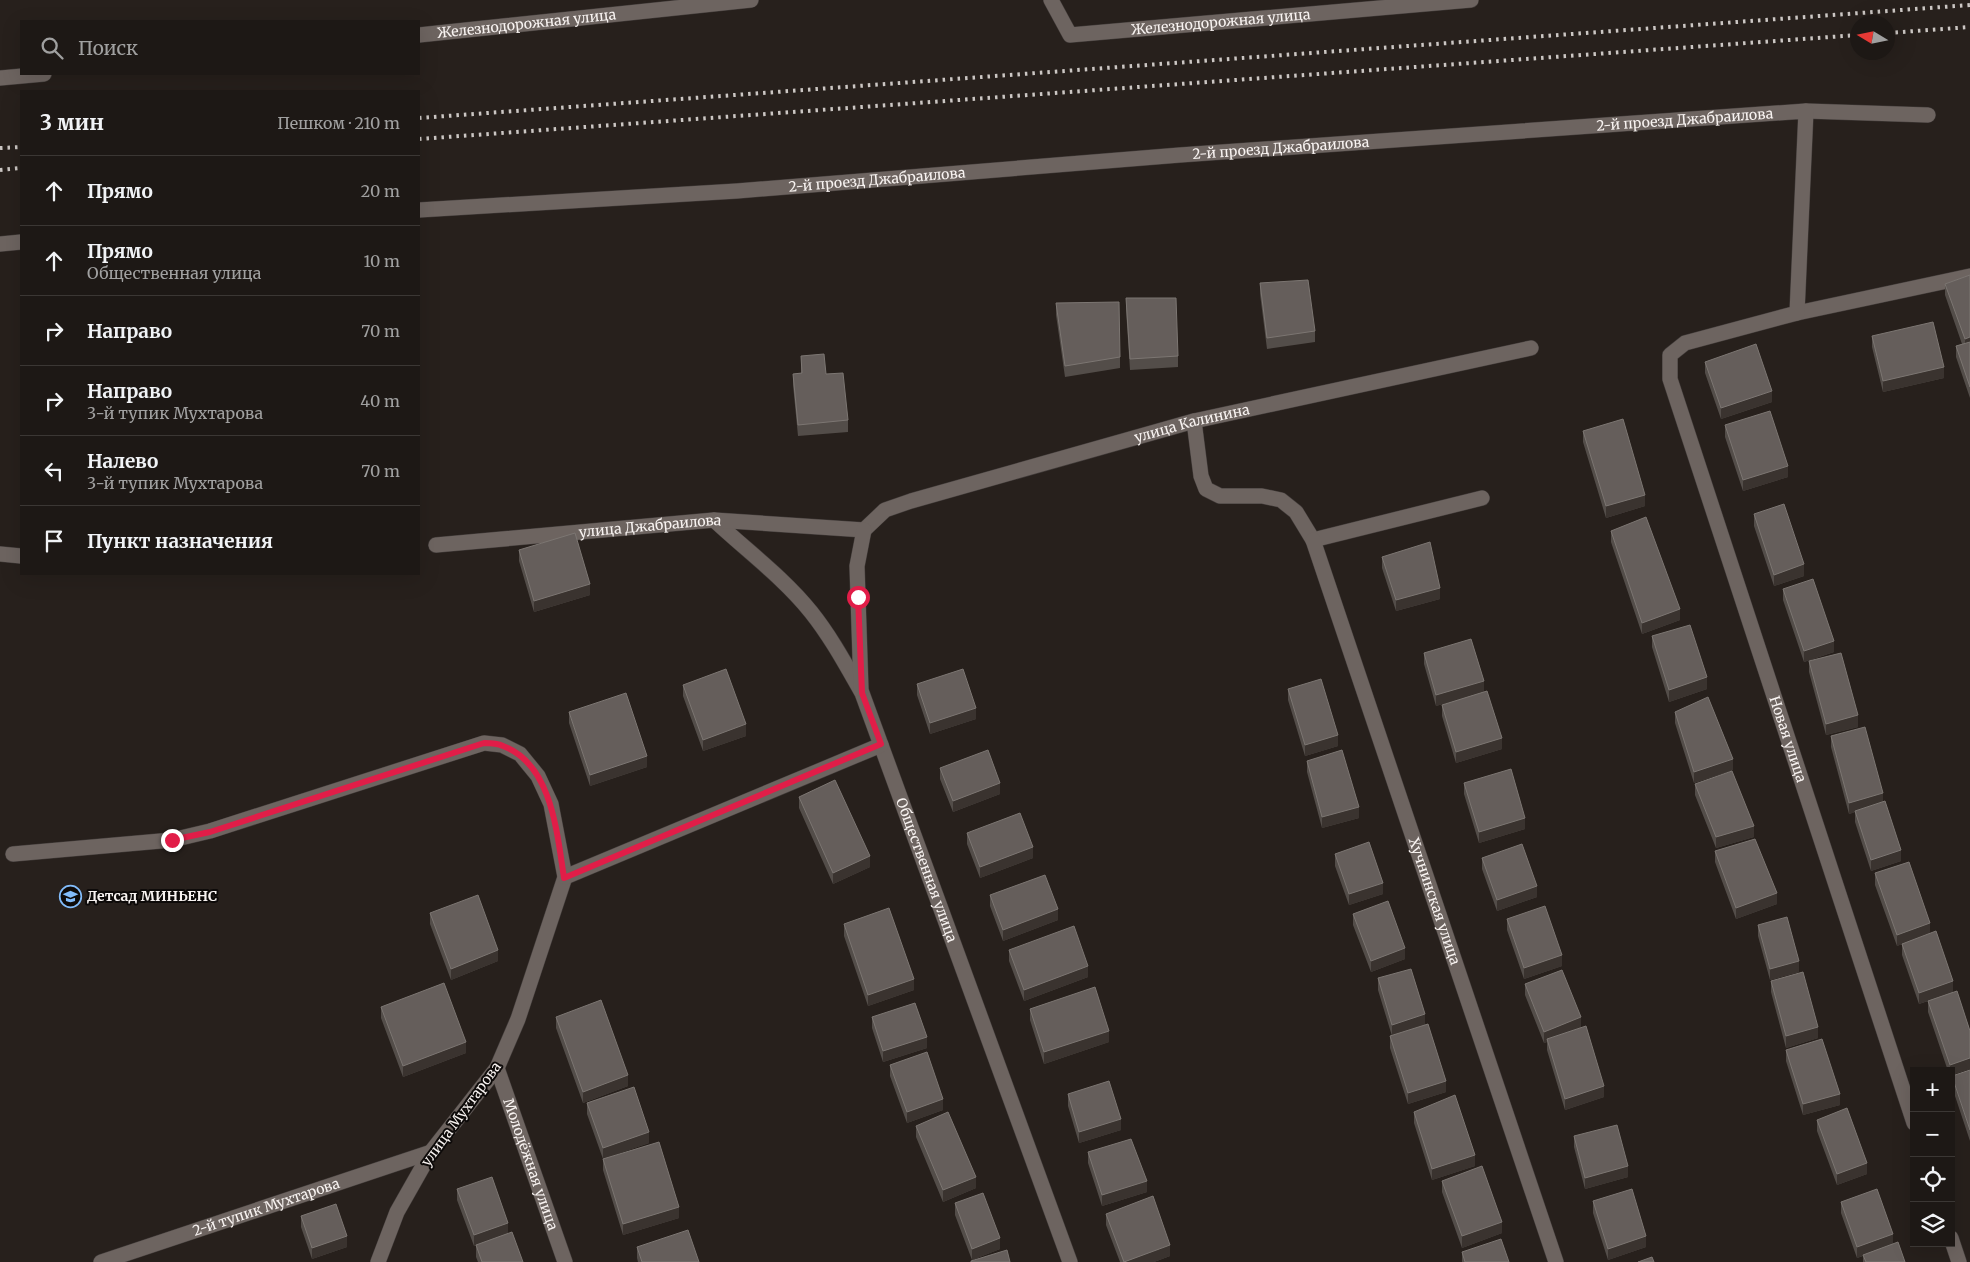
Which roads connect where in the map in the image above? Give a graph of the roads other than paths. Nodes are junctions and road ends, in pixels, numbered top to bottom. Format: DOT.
graph roads {
  1 [pos="745,0"];
  2 [pos="1050,0"];
  3 [pos="1471,0"];
  4 [pos="420,35"];
  5 [pos="33,75"];
  6 [pos="0,78"];
  7 [pos="1806,111"];
  8 [pos="1928,115"];
  9 [pos="420,210"];
  10 [pos="20,242"];
  11 [pos="0,244"];
  12 [pos="1970,276"];
  13 [pos="1797,313"];
  14 [pos="1531,348"];
  15 [pos="1194,421"];
  16 [pos="1482,498"];
  17 [pos="714,520"];
  18 [pos="864,530"];
  19 [pos="1312,540"];
  20 [pos="436,545"];
  21 [pos="0,554"];
  22 [pos="20,556"];
  23 [pos="862,693"];
  24 [pos="881,744"];
  25 [pos="13,854"];
  26 [pos="564,878"];
  27 [pos="497,1068"];
  28 [pos="1910,1112"];
  29 [pos="431,1152"];
  30 [pos="1954,1247"];
  31 [pos="100,1262"];
  32 [pos="378,1262"];
  33 [pos="565,1262"];
  34 [pos="1070,1262"];
  35 [pos="1556,1262"];
  36 [pos="1959,1262"];
  1 -- 4 [label="street, Железнодорожная улица"];
  2 -- 3 [label="street, Железнодорожная улица"];
  5 -- 6 [label="street"];
  7 -- 8 [label="street, 2-й проезд Джабраилова"];
  7 -- 9 [label="street, 2-й проезд Джабраилова"];
  7 -- 13 [label="street"];
  10 -- 11 [label="street"];
  12 -- 13 [label="street"];
  13 -- 28 [label="street, Новая улица"];
  14 -- 15 [label="street, улица Калинина"];
  15 -- 18 [label="street, улица Калинина"];
  15 -- 19 [label="street, Хучнинская улица"];
  16 -- 19 [label="street"];
  17 -- 18 [label="street, улица Джабраилова"];
  17 -- 20 [label="street, улица Джабраилова"];
  17 -- 23 [label="street, Общественная улица"];
  18 -- 23 [label="street"];
  19 -- 35 [label="street, Хучнинская улица"];
  21 -- 22 [label="street"];
  23 -- 24 [label="street, Общественная улица"];
  24 -- 26 [label="street"];
  24 -- 34 [label="street, Общественная улица"];
  25 -- 26 [label="street"];
  26 -- 27 [label="street, улица Мухтарова"];
  27 -- 29 [label="street, улица Мухтарова"];
  27 -- 33 [label="street, Молодёжная улица"];
  29 -- 31 [label="street, 2-й тупик Мухтарова"];
  29 -- 32 [label="street, улица Мухтарова"];
  30 -- 36 [label="street"];
}
